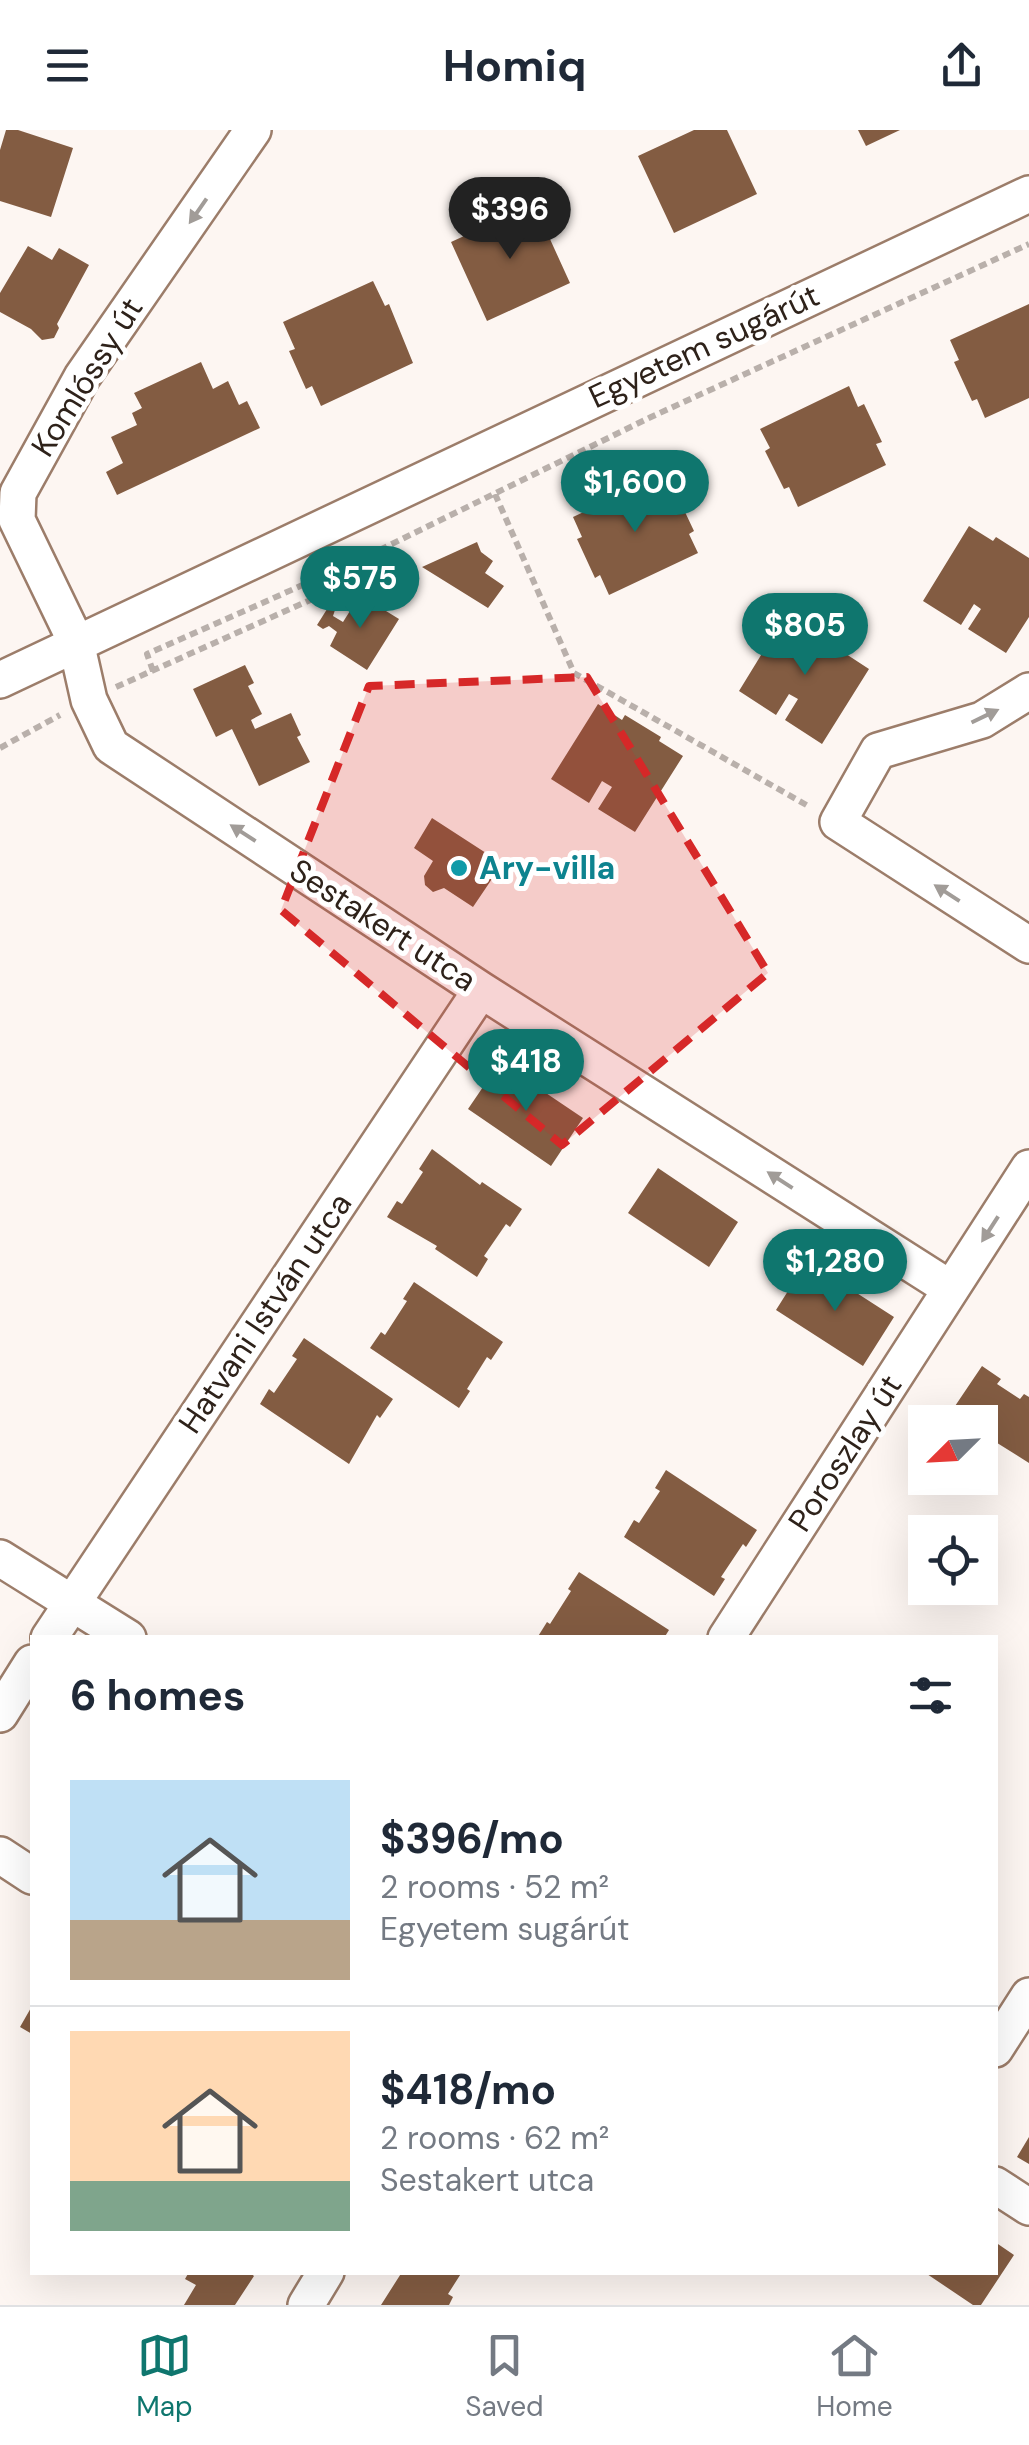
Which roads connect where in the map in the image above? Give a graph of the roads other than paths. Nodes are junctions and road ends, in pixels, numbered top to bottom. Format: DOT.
graph roads {
  1 [pos="253,130"];
  2 [pos="1029,194"];
  3 [pos="76,642"];
  4 [pos="0,680"];
  5 [pos="1029,691"];
  6 [pos="1029,945"];
  7 [pos="481,990"];
  8 [pos="1029,1168"];
  9 [pos="951,1289"];
  10 [pos="0,1558"];
  11 [pos="72,1603"];
  12 [pos="51,1635"];
  13 [pos="123,1635"];
  14 [pos="728,1635"];
  15 [pos="30,1666"];
  16 [pos="0,1714"];
  17 [pos="0,1855"];
  18 [pos="30,1875"];
  19 [pos="1029,1996"];
  20 [pos="998,2044"];
  21 [pos="998,2186"];
  22 [pos="1029,2207"];
  23 [pos="324,2275"];
  24 [pos="306,2305"];
  1 -- 3 [label="street, Komlóssy út, one-way"];
  2 -- 3 [label="street, Egyetem sugárút"];
  3 -- 4 [label="street, Egyetem sugárút"];
  7 -- 3 [label="street, Sestakert utca, one-way"];
  6 -- 5 [label="street, one-way"];
  9 -- 7 [label="street, Sestakert utca, one-way"];
  7 -- 11 [label="street, Hatvani István utca"];
  8 -- 9 [label="street, Poroszlay út, one-way"];
  9 -- 14 [label="street, Poroszlay út"];
  10 -- 11 [label="street"];
  11 -- 12 [label="street, Hatvani István utca"];
  11 -- 13 [label="street"];
  15 -- 16 [label="street"];
  17 -- 18 [label="street"];
  19 -- 20 [label="street"];
  21 -- 22 [label="street"];
  23 -- 24 [label="street"];
}
